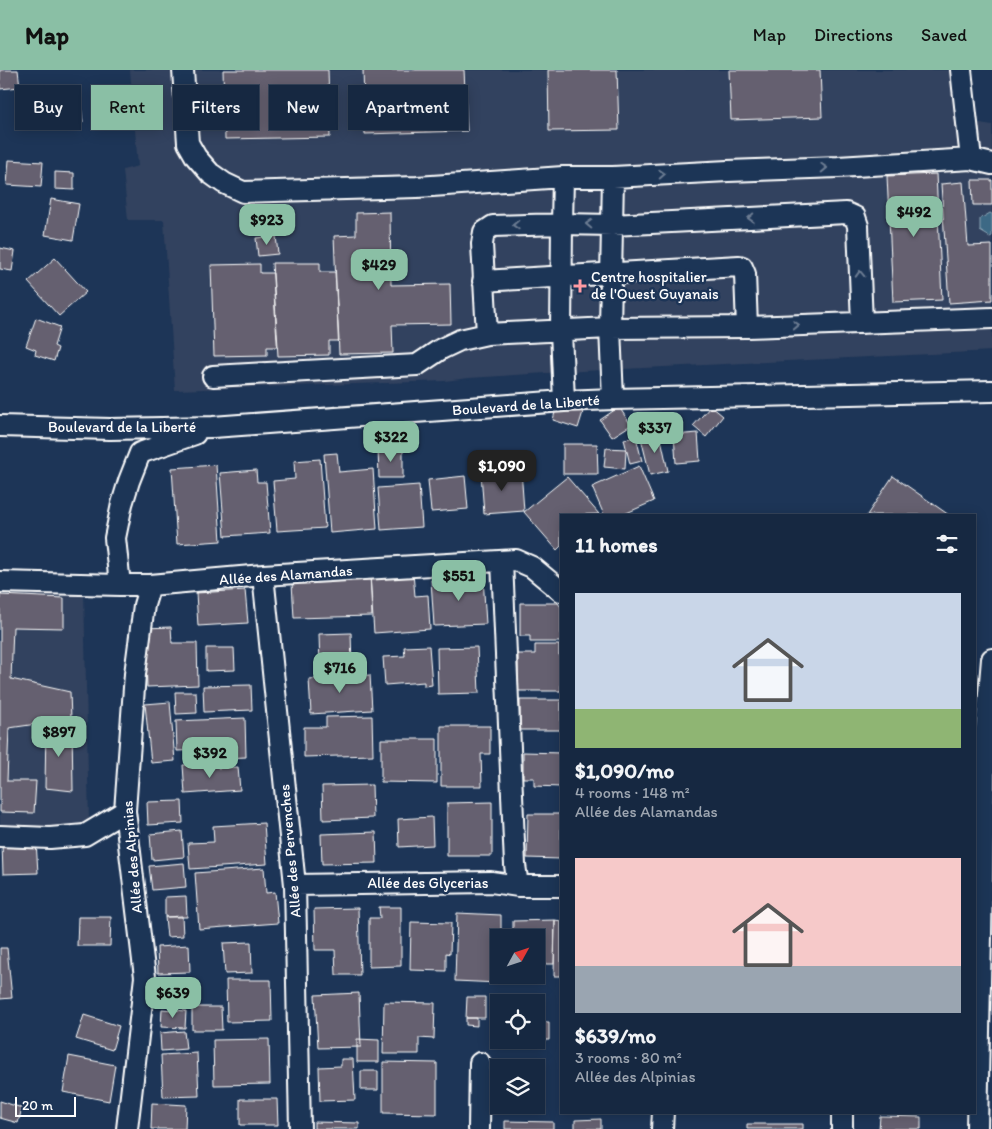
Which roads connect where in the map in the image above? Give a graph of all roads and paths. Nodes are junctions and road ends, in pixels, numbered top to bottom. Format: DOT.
graph roads {
  1 [pos="183,70"];
  2 [pos="961,70"];
  3 [pos="971,160"];
  4 [pos="992,164"];
  5 [pos="563,177"];
  6 [pos="613,177"];
  7 [pos="562,224"];
  8 [pos="612,225"];
  9 [pos="610,273"];
  10 [pos="562,276"];
  11 [pos="484,281"];
  12 [pos="992,318"];
  13 [pos="862,323"];
  14 [pos="747,327"];
  15 [pos="610,328"];
  16 [pos="561,331"];
  17 [pos="487,334"];
  18 [pos="213,376"];
  19 [pos="992,391"];
  20 [pos="613,399"];
  21 [pos="564,401"];
  22 [pos="0,426"];
  23 [pos="214,427"];
  24 [pos="502,561"];
  25 [pos="263,575"];
  26 [pos="0,582"];
  27 [pos="150,585"];
  28 [pos="120,586"];
  29 [pos="560,590"];
  30 [pos="992,659"];
  31 [pos="980,742"];
  32 [pos="126,811"];
  33 [pos="0,836"];
  34 [pos="295,884"];
  35 [pos="518,886"];
  36 [pos="560,886"];
  37 [pos="480,1063"];
  38 [pos="663,1114"];
  39 [pos="842,1114"];
  40 [pos="127,1129"];
  41 [pos="300,1129"];
  42 [pos="479,1129"];
  43 [pos="662,1129"];
  44 [pos="842,1129"];
  45 [pos="977,1129"];
  1 -- 5 [label="street"];
  2 -- 3 [label="street"];
  3 -- 4 [label="street"];
  6 -- 3 [label="street, one-way"];
  5 -- 6 [label="street"];
  5 -- 7 [label="street"];
  6 -- 8 [label="street"];
  8 -- 7 [label="street, one-way"];
  7 -- 10 [label="street"];
  7 -- 11 [label="street, one-way"];
  8 -- 9 [label="street"];
  13 -- 8 [label="street, one-way"];
  9 -- 10 [label="street"];
  9 -- 14 [label="street"];
  9 -- 15 [label="street"];
  10 -- 11 [label="street"];
  10 -- 16 [label="street"];
  11 -- 17 [label="street"];
  12 -- 13 [label="street"];
  14 -- 13 [label="street, one-way"];
  14 -- 15 [label="street"];
  15 -- 16 [label="street"];
  15 -- 20 [label="street"];
  16 -- 17 [label="street"];
  16 -- 21 [label="street"];
  17 -- 18 [label="street"];
  19 -- 20 [label="street, Boulevard de la Liberté"];
  20 -- 21 [label="street, Boulevard de la Liberté"];
  21 -- 23 [label="street, Boulevard de la Liberté"];
  22 -- 23 [label="street, Boulevard de la Liberté"];
  23 -- 28 [label="street"];
  24 -- 25 [label="street, Allée des Alamandas"];
  24 -- 29 [label="street, Allée des Alamandas"];
  24 -- 35 [label="street"];
  25 -- 27 [label="street, Allée des Alamandas"];
  25 -- 34 [label="street, Allée des Pervenches"];
  26 -- 28 [label="street, Allée des Alamandas"];
  27 -- 28 [label="street, Allée des Alamandas"];
  27 -- 32 [label="street, Allée des Alpinias"];
  30 -- 31 [label="street"];
  31 -- 45 [label="street"];
  32 -- 33 [label="street"];
  32 -- 40 [label="street, Allée des Alpinias"];
  34 -- 35 [label="street, Allée des Glycerias"];
  34 -- 41 [label="street, Allée des Pervenches"];
  35 -- 36 [label="street, Allée des Glycerias"];
  37 -- 42 [label="street"];
  38 -- 43 [label="street"];
  39 -- 44 [label="street"];
}
